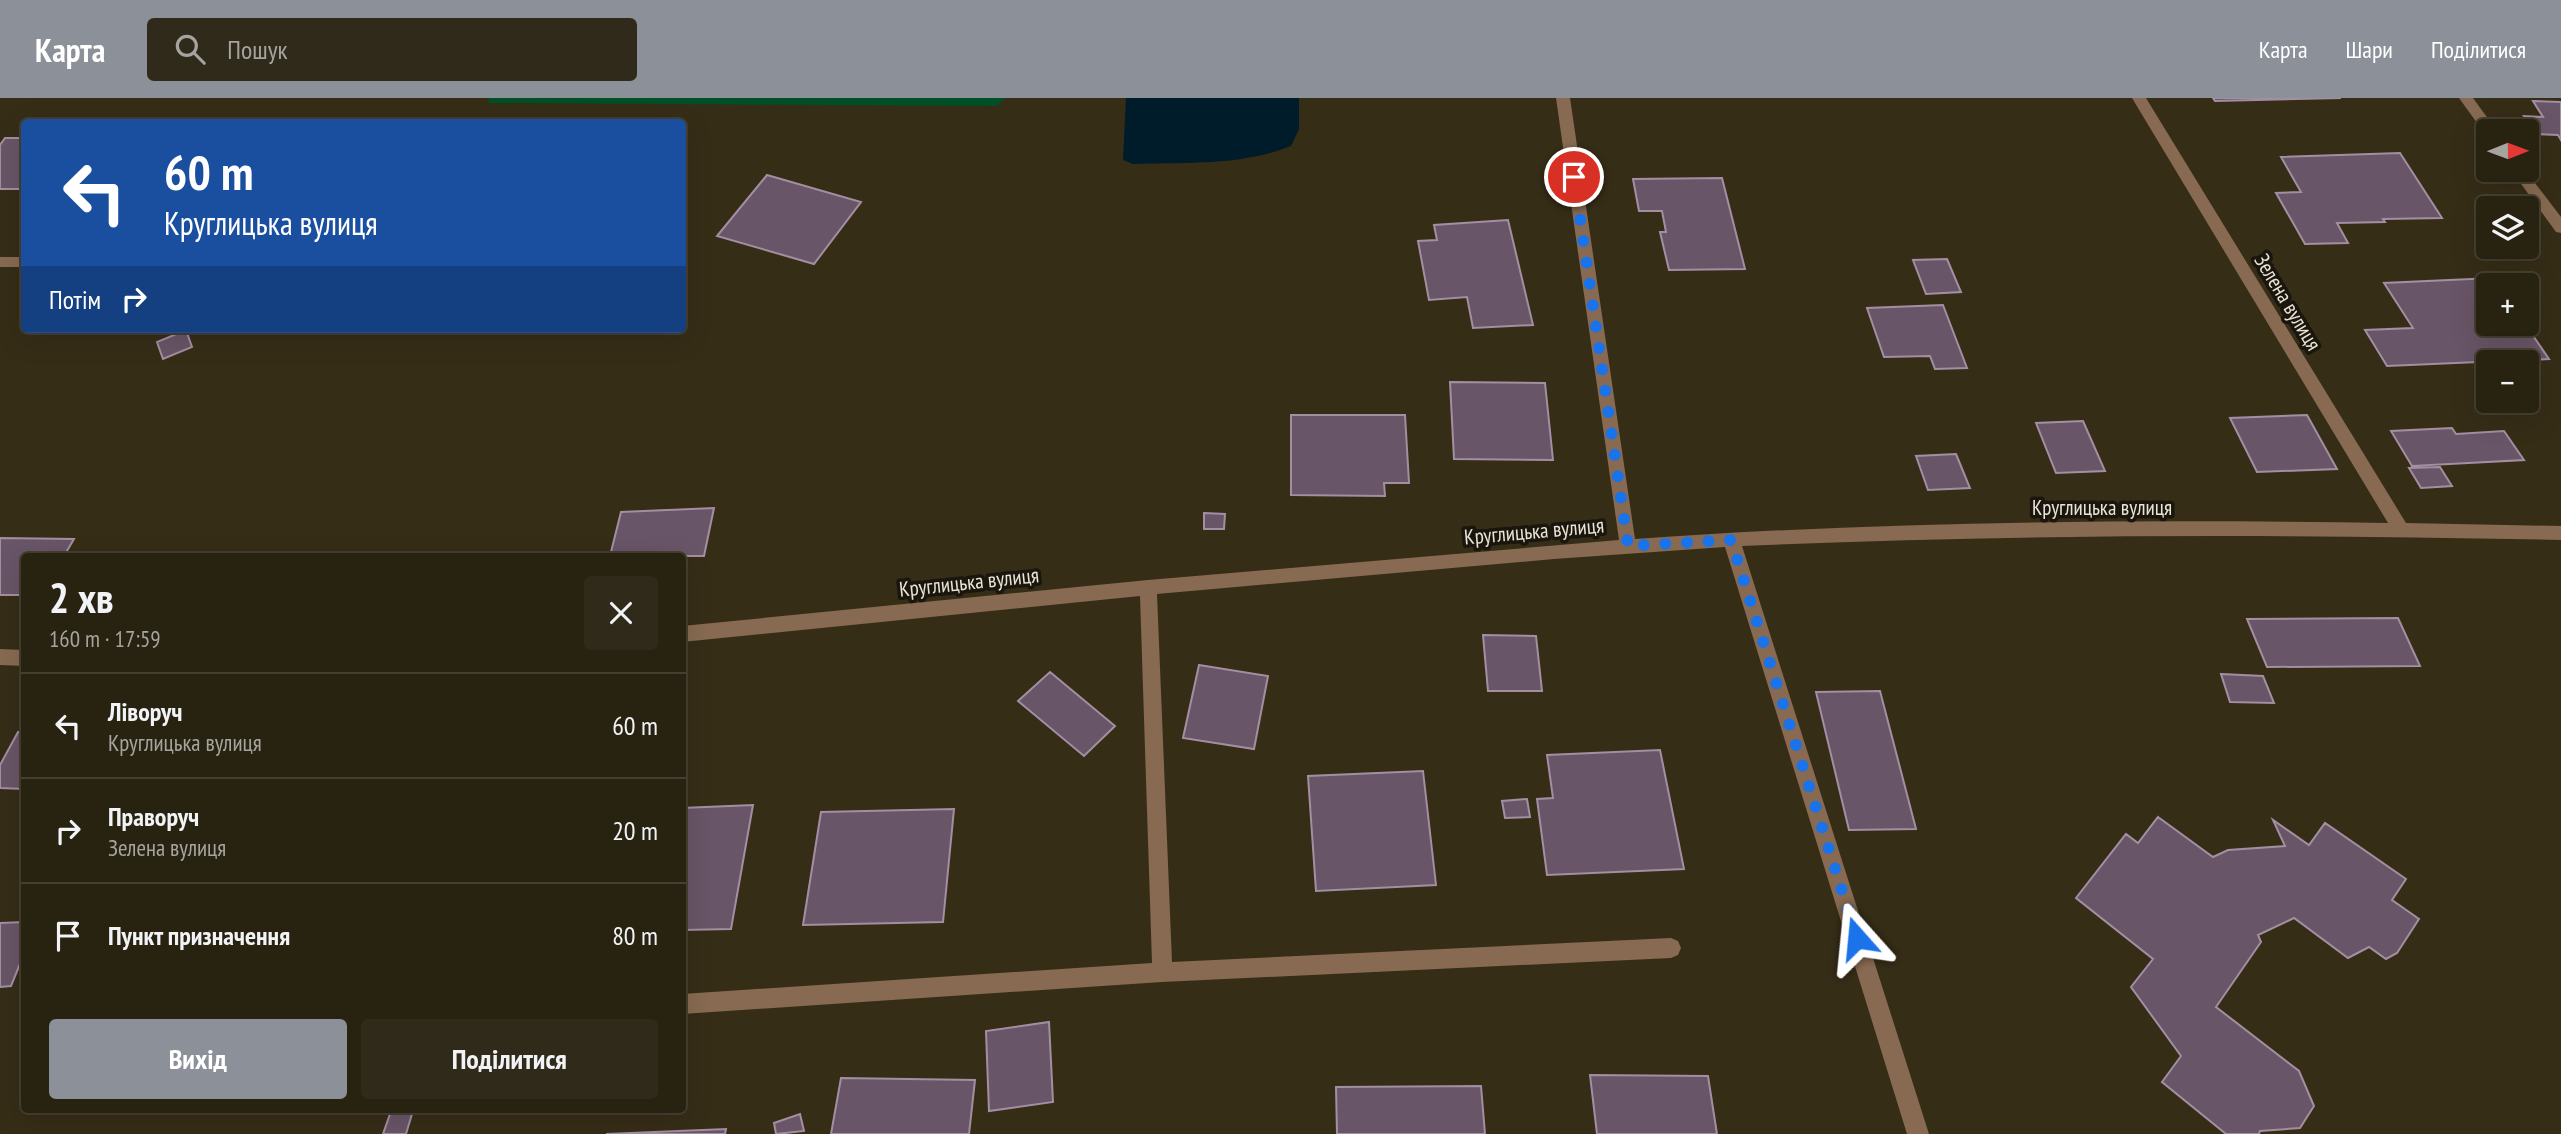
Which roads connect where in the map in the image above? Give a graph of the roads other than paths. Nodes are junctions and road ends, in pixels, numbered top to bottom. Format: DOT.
graph roads {
  1 [pos="1563,98"];
  2 [pos="2139,98"];
  3 [pos="2466,98"];
  4 [pos="2481,119"];
  5 [pos="2527,182"];
  6 [pos="2561,228"];
  7 [pos="0,262"];
  8 [pos="21,262"];
  9 [pos="2401,528"];
  10 [pos="2561,533"];
  11 [pos="1731,540"];
  12 [pos="1628,546"];
  13 [pos="1148,587"];
  14 [pos="686,634"];
  15 [pos="0,657"];
  16 [pos="21,658"];
  17 [pos="1671,948"];
  18 [pos="1162,972"];
  19 [pos="686,1004"];
  20 [pos="1918,1134"];
  1 -- 12 [label="street"];
  2 -- 9 [label="street, Зелена вулиця"];
  3 -- 4 [label="street"];
  5 -- 6 [label="street"];
  7 -- 8 [label="street"];
  9 -- 10 [label="street, Круглицька вулиця"];
  9 -- 11 [label="street, Круглицька вулиця"];
  11 -- 12 [label="street, Круглицька вулиця"];
  11 -- 20 [label="street"];
  12 -- 13 [label="street, Круглицька вулиця"];
  13 -- 14 [label="street, Круглицька вулиця"];
  13 -- 18 [label="street"];
  15 -- 16 [label="street"];
  17 -- 18 [label="street"];
  18 -- 19 [label="street"];
}
